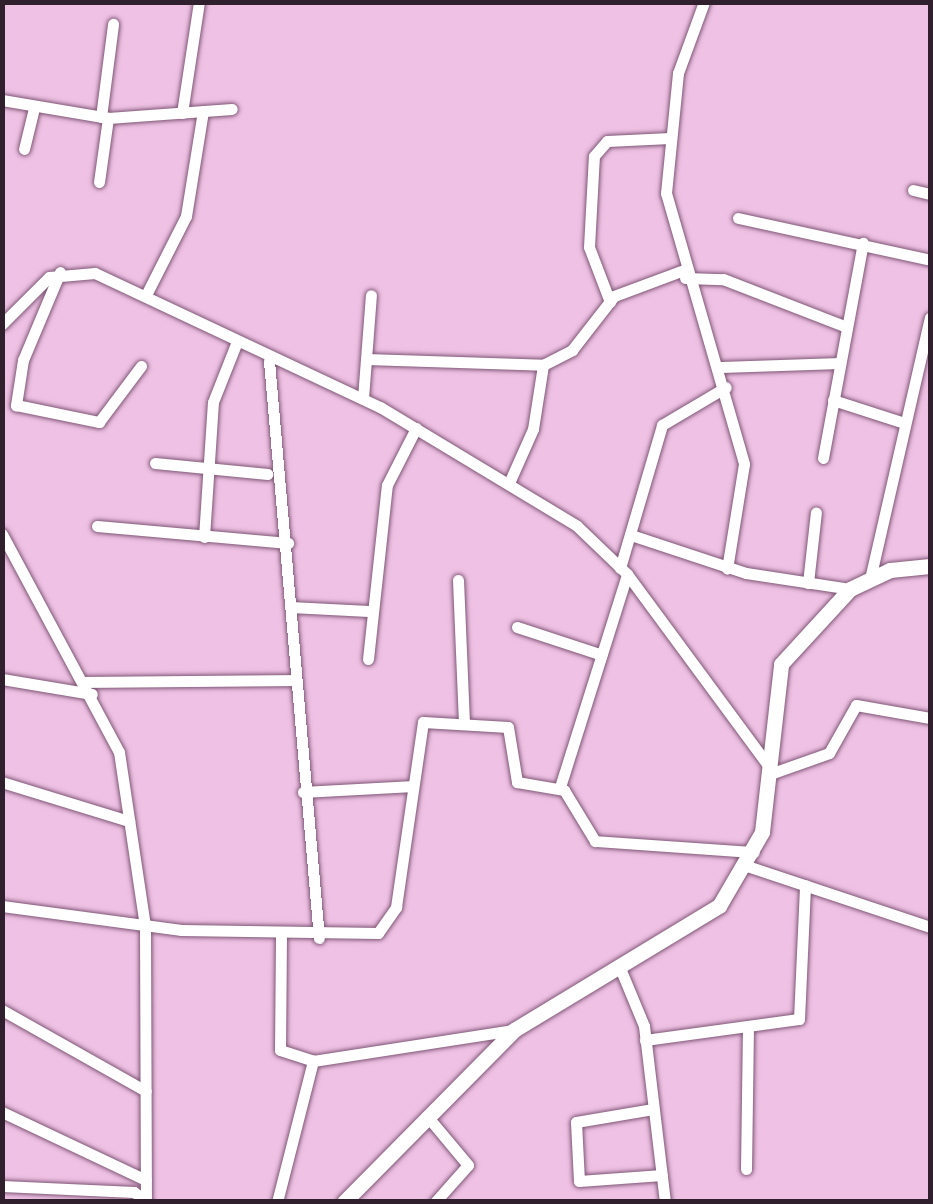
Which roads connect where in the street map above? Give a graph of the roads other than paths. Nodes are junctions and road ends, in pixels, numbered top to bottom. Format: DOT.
graph roads {
  1 [pos="199,2"];
  2 [pos="704,2"];
  3 [pos="113,24"];
  4 [pos="2,100"];
  5 [pos="34,108"];
  6 [pos="232,109"];
  7 [pos="203,111"];
  8 [pos="182,113"];
  9 [pos="104,117"];
  10 [pos="670,138"];
  11 [pos="24,150"];
  12 [pos="99,182"];
  13 [pos="913,190"];
  14 [pos="930,194"];
  15 [pos="738,218"];
  16 [pos="863,243"];
  17 [pos="930,260"];
  18 [pos="60,272"];
  19 [pos="683,274"];
  20 [pos="147,293"];
  21 [pos="372,294"];
  22 [pos="610,302"];
  23 [pos="930,318"];
  24 [pos="2,324"];
  25 [pos="847,326"];
  26 [pos="236,344"];
  27 [pos="366,359"];
  28 [pos="269,361"];
  29 [pos="840,363"];
  30 [pos="544,365"];
  31 [pos="142,366"];
  32 [pos="721,367"];
  33 [pos="726,387"];
  34 [pos="364,398"];
  35 [pos="832,400"];
  36 [pos="904,424"];
  37 [pos="416,428"];
  38 [pos="823,458"];
  39 [pos="155,463"];
  40 [pos="203,468"];
  41 [pos="267,474"];
  42 [pos="509,483"];
  43 [pos="816,512"];
  44 [pos="96,526"];
  45 [pos="2,534"];
  46 [pos="631,535"];
  47 [pos="204,537"];
  48 [pos="288,542"];
  49 [pos="930,566"];
  50 [pos="727,568"];
  51 [pos="624,571"];
  52 [pos="870,579"];
  53 [pos="458,580"];
  54 [pos="808,583"];
  55 [pos="850,589"];
  56 [pos="291,606"];
  57 [pos="368,611"];
  58 [pos="516,626"];
  59 [pos="602,655"];
  60 [pos="368,659"];
  61 [pos="2,679"];
  62 [pos="295,680"];
  63 [pos="85,682"];
  64 [pos="92,694"];
  65 [pos="930,718"];
  66 [pos="464,722"];
  67 [pos="767,770"];
  68 [pos="2,782"];
  69 [pos="413,786"];
  70 [pos="560,787"];
  71 [pos="303,792"];
  72 [pos="130,821"];
  73 [pos="750,859"];
  74 [pos="805,884"];
  75 [pos="2,906"];
  76 [pos="145,925"];
  77 [pos="930,928"];
  78 [pos="281,936"];
  79 [pos="319,938"];
  80 [pos="620,968"];
  81 [pos="2,1010"];
  82 [pos="748,1028"];
  83 [pos="514,1030"];
  84 [pos="645,1040"];
  85 [pos="313,1061"];
  86 [pos="146,1091"];
  87 [pos="653,1109"];
  88 [pos="2,1112"];
  89 [pos="427,1116"];
  90 [pos="746,1169"];
  91 [pos="662,1175"];
  92 [pos="146,1180"];
  93 [pos="2,1186"];
  94 [pos="352,1199"];
  95 [pos="146,1201"];
  96 [pos="278,1202"];
  97 [pos="435,1202"];
  98 [pos="665,1202"];
  1 -- 8 [label="street"];
  2 -- 10 [label="street"];
  3 -- 9 [label="street"];
  4 -- 5 [label="street"];
  5 -- 9 [label="street"];
  5 -- 11 [label="street"];
  6 -- 7 [label="street"];
  7 -- 8 [label="street"];
  7 -- 20 [label="street"];
  8 -- 9 [label="street"];
  9 -- 12 [label="street"];
  10 -- 19 [label="street"];
  10 -- 22 [label="street"];
  13 -- 14 [label="street"];
  15 -- 16 [label="street"];
  16 -- 17 [label="street"];
  16 -- 25 [label="street"];
  18 -- 20 [label="street"];
  18 -- 24 [label="street"];
  18 -- 31 [label="street"];
  19 -- 22 [label="street"];
  19 -- 25 [label="street"];
  19 -- 32 [label="street"];
  20 -- 26 [label="street"];
  21 -- 27 [label="street"];
  22 -- 30 [label="street"];
  23 -- 36 [label="street"];
  25 -- 29 [label="street"];
  26 -- 28 [label="street"];
  26 -- 40 [label="street"];
  27 -- 30 [label="street"];
  27 -- 34 [label="street"];
  28 -- 34 [label="street"];
  28 -- 48 [label="street"];
  29 -- 32 [label="street"];
  29 -- 35 [label="street"];
  30 -- 42 [label="street"];
  32 -- 33 [label="street"];
  33 -- 46 [label="street"];
  33 -- 50 [label="street"];
  34 -- 37 [label="street"];
  35 -- 36 [label="street"];
  35 -- 38 [label="street"];
  36 -- 52 [label="street"];
  37 -- 42 [label="street"];
  37 -- 57 [label="street"];
  39 -- 40 [label="street"];
  40 -- 41 [label="street"];
  40 -- 47 [label="street"];
  42 -- 51 [label="street"];
  43 -- 54 [label="street"];
  44 -- 47 [label="street"];
  45 -- 63 [label="street"];
  46 -- 50 [label="street"];
  46 -- 51 [label="street"];
  47 -- 48 [label="street"];
  48 -- 56 [label="street"];
  49 -- 52 [label="main road"];
  50 -- 54 [label="street"];
  51 -- 59 [label="street"];
  51 -- 67 [label="street"];
  52 -- 55 [label="main road"];
  53 -- 66 [label="street"];
  54 -- 55 [label="street"];
  55 -- 67 [label="main road"];
  56 -- 57 [label="street"];
  56 -- 62 [label="street"];
  57 -- 60 [label="street"];
  58 -- 59 [label="street"];
  59 -- 70 [label="street"];
  61 -- 64 [label="street"];
  62 -- 63 [label="street"];
  62 -- 71 [label="street"];
  63 -- 64 [label="street"];
  64 -- 72 [label="street"];
  65 -- 67 [label="street"];
  66 -- 69 [label="street"];
  66 -- 70 [label="street"];
  67 -- 73 [label="main road"];
  68 -- 72 [label="street"];
  69 -- 71 [label="street"];
  69 -- 79 [label="street"];
  70 -- 73 [label="street"];
  71 -- 79 [label="street"];
  72 -- 76 [label="street"];
  73 -- 74 [label="street"];
  73 -- 80 [label="main road"];
  74 -- 77 [label="street"];
  74 -- 82 [label="street"];
  75 -- 76 [label="street"];
  76 -- 78 [label="street"];
  76 -- 86 [label="street"];
  78 -- 79 [label="street"];
  78 -- 85 [label="street"];
  80 -- 83 [label="main road"];
  80 -- 84 [label="street"];
  81 -- 86 [label="street"];
  82 -- 84 [label="street"];
  82 -- 90 [label="street"];
  83 -- 85 [label="street"];
  83 -- 89 [label="main road"];
  84 -- 87 [label="street"];
  85 -- 96 [label="street"];
  86 -- 92 [label="street"];
  87 -- 91 [label="street"];
  87 -- 91 [label="street"];
  88 -- 92 [label="street"];
  89 -- 94 [label="main road"];
  89 -- 97 [label="street"];
  91 -- 98 [label="street"];
  92 -- 95 [label="street"];
  93 -- 95 [label="street"];
}
